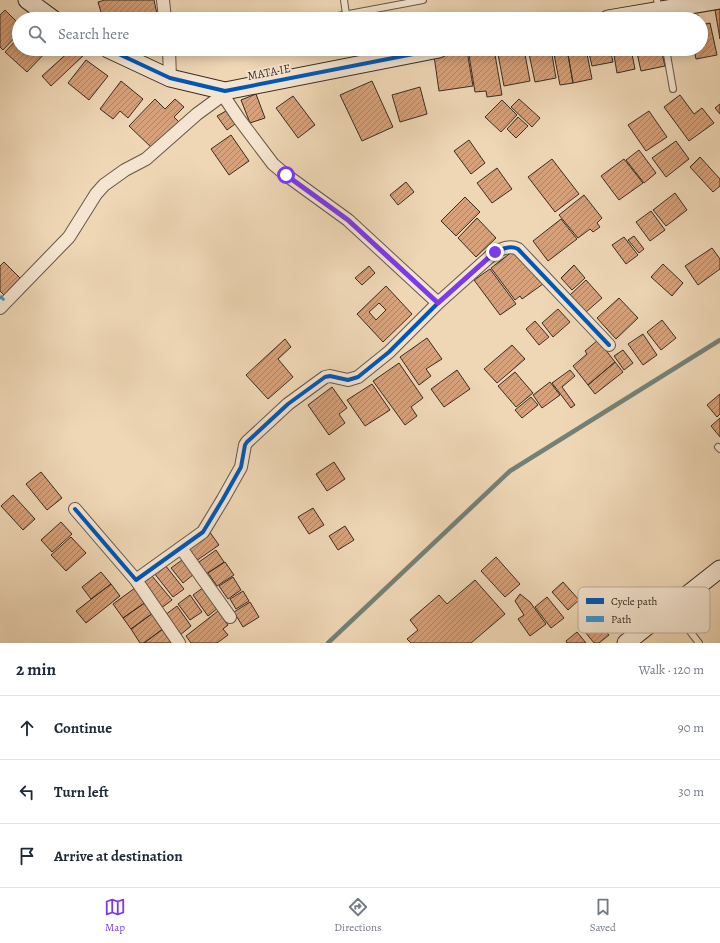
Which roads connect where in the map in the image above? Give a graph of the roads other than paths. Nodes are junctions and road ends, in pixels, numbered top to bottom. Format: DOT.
graph roads {
  1 [pos="27,0"];
  2 [pos="163,0"];
  3 [pos="344,0"];
  4 [pos="424,0"];
  5 [pos="720,0"];
  6 [pos="659,10"];
  7 [pos="43,12"];
  8 [pos="164,12"];
  9 [pos="346,12"];
  10 [pos="357,12"];
  11 [pos="648,12"];
  12 [pos="123,56"];
  13 [pos="171,56"];
  14 [pos="405,56"];
  15 [pos="667,56"];
  16 [pos="170,78"];
  17 [pos="673,89"];
  18 [pos="224,93"];
  19 [pos="2,302"];
  20 [pos="438,303"];
  21 [pos="609,345"];
  22 [pos="75,509"];
  23 [pos="181,548"];
  24 [pos="720,569"];
  25 [pos="136,580"];
  26 [pos="697,587"];
  27 [pos="230,617"];
  28 [pos="638,633"];
  29 [pos="692,633"];
  30 [pos="179,643"];
  31 [pos="626,643"];
  32 [pos="700,643"];
  1 -- 7 [label="street"];
  2 -- 8 [label="street"];
  3 -- 9 [label="lane"];
  4 -- 10 [label="lane"];
  5 -- 6 [label="street"];
  6 -- 11 [label="street"];
  12 -- 16 [label="street, MATA IE"];
  13 -- 16 [label="street"];
  14 -- 18 [label="street, MATA IE"];
  15 -- 17 [label="lane"];
  16 -- 18 [label="street, MATA IE"];
  18 -- 19 [label="street"];
  18 -- 20 [label="street"];
  20 -- 21 [label="street"];
  20 -- 23 [label="street"];
  22 -- 25 [label="street"];
  23 -- 25 [label="street"];
  23 -- 27 [label="street"];
  24 -- 26 [label="street"];
  25 -- 30 [label="street"];
  28 -- 31 [label="street"];
  29 -- 32 [label="lane"];
}
